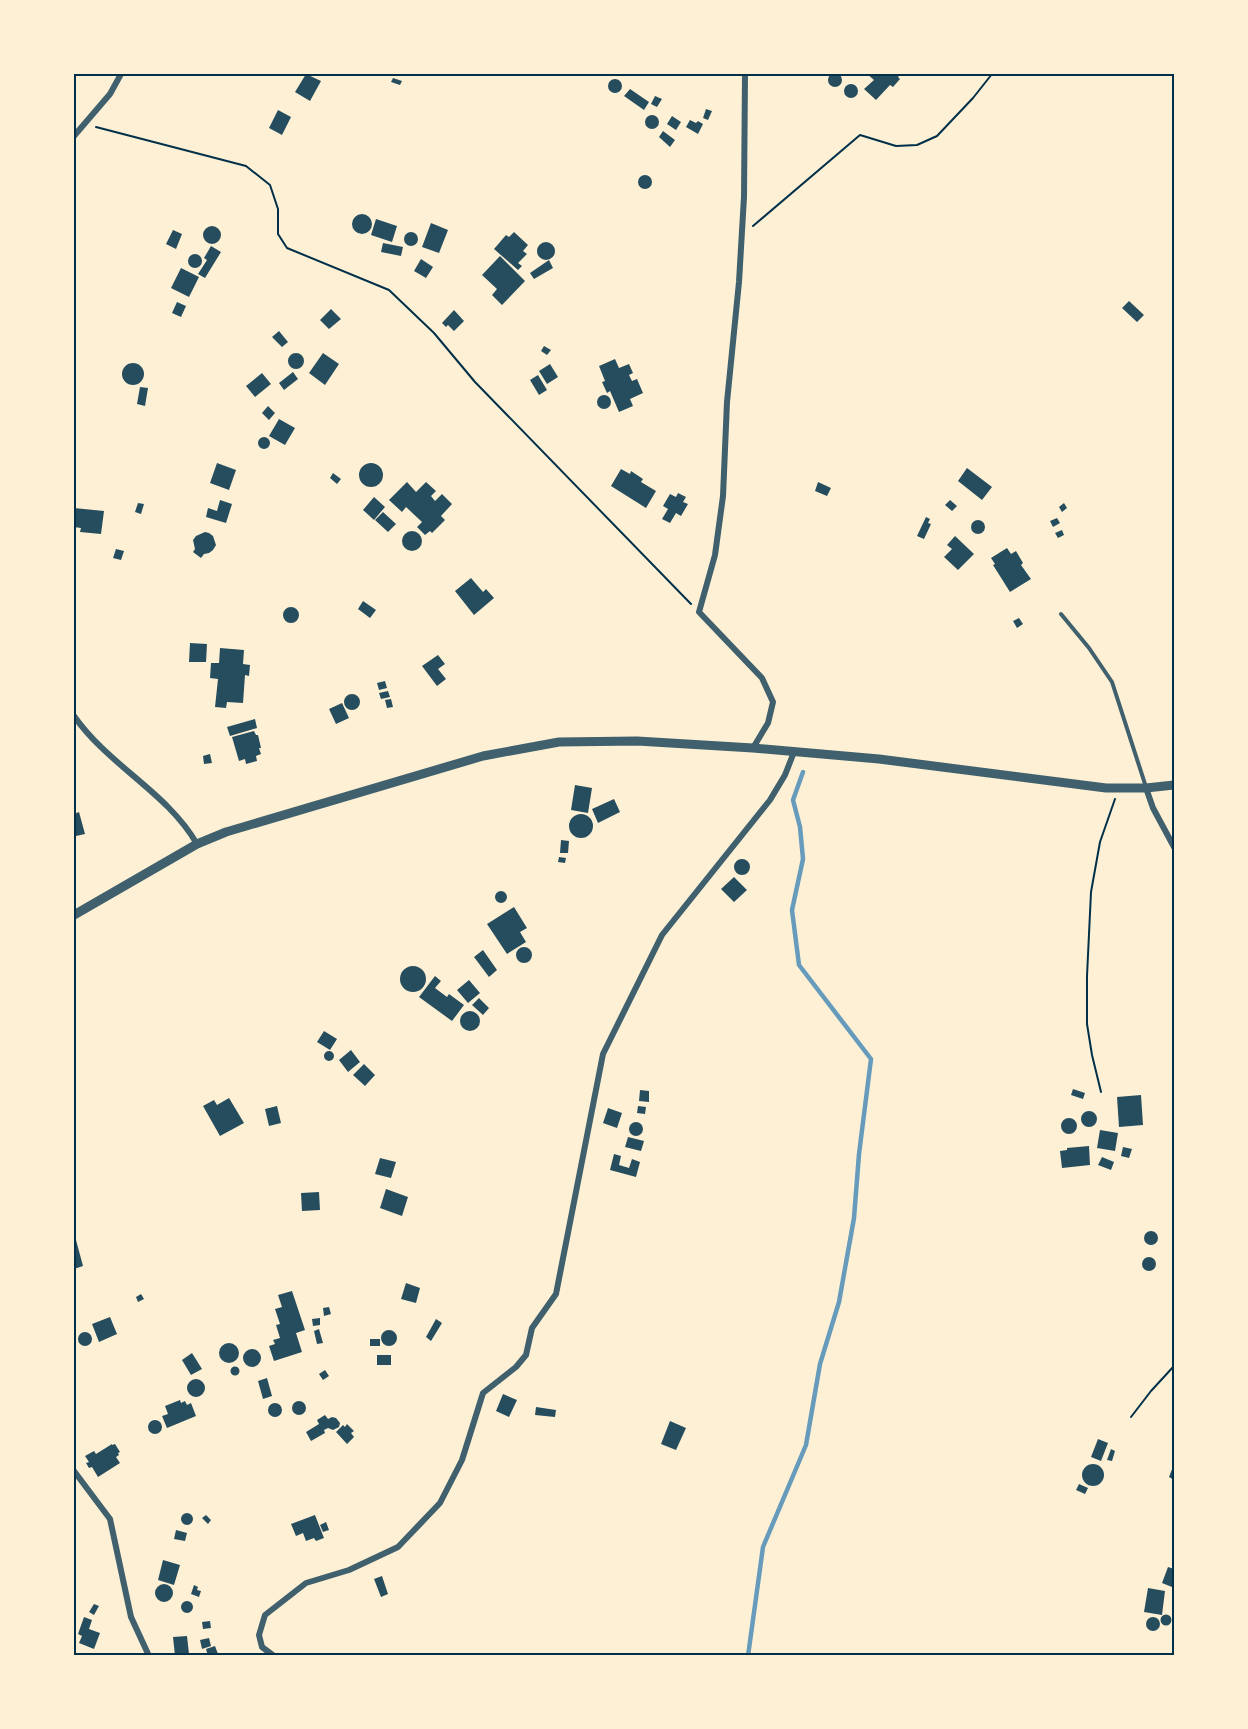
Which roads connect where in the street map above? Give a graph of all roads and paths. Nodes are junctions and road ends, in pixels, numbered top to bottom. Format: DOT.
graph roads {
  1 [pos="121,74"];
  2 [pos="745,74"];
  3 [pos="992,74"];
  4 [pos="85,124"];
  5 [pos="74,136"];
  6 [pos="741,236"];
  7 [pos="699,612"];
  8 [pos="1061,614"];
  9 [pos="74,716"];
  10 [pos="753,748"];
  11 [pos="794,752"];
  12 [pos="1174,785"];
  13 [pos="1119,788"];
  14 [pos="1146,788"];
  15 [pos="197,844"];
  16 [pos="1174,847"];
  17 [pos="74,915"];
  18 [pos="1101,1092"];
  19 [pos="1174,1366"];
  20 [pos="1131,1417"];
  21 [pos="74,1471"];
  22 [pos="149,1656"];
  23 [pos="273,1656"];
  1 -- 4 [label="street"];
  2 -- 6 [label="street"];
  3 -- 6 [label="path"];
  4 -- 5 [label="street"];
  4 -- 7 [label="path"];
  6 -- 7 [label="street"];
  7 -- 10 [label="street"];
  8 -- 14 [label="lane"];
  9 -- 15 [label="street"];
  10 -- 11 [label="street"];
  10 -- 15 [label="street"];
  11 -- 13 [label="street"];
  11 -- 23 [label="street"];
  12 -- 14 [label="street"];
  13 -- 14 [label="street"];
  13 -- 18 [label="path"];
  14 -- 16 [label="street"];
  15 -- 17 [label="street"];
  19 -- 20 [label="path"];
  21 -- 22 [label="street"];
}
